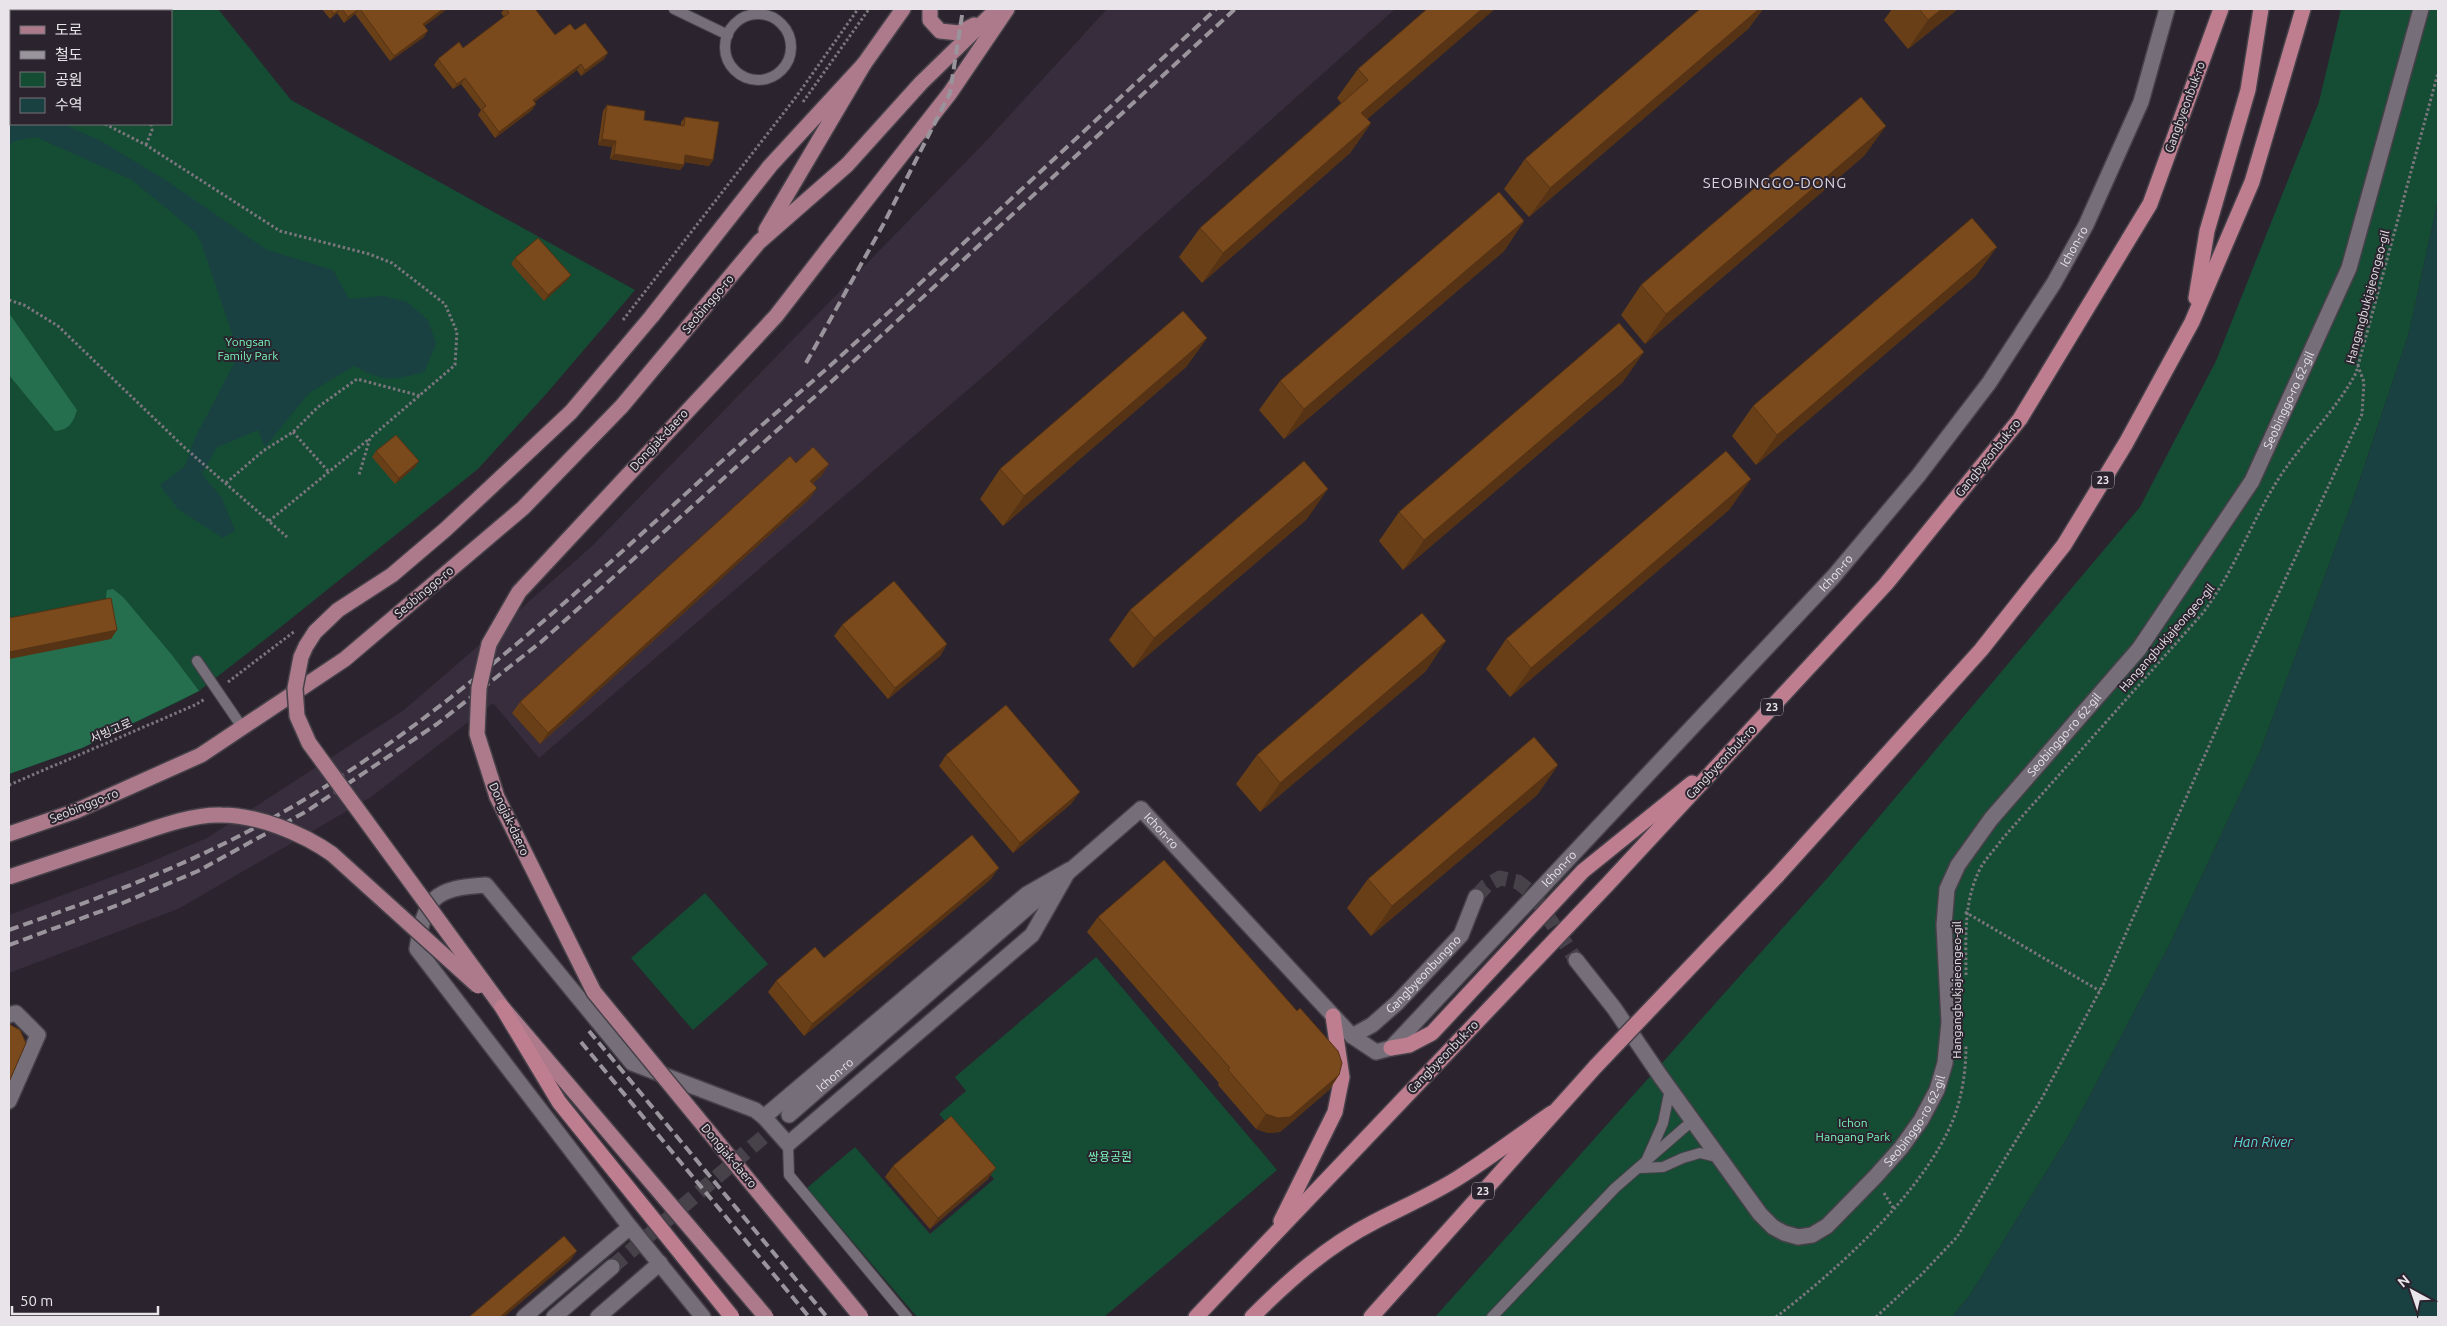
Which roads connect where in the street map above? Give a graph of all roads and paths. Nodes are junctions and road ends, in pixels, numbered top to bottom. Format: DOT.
graph roads {
  1 [pos="674,9"];
  2 [pos="858,9"];
  3 [pos="903,9"];
  4 [pos="930,9"];
  5 [pos="997,9"];
  6 [pos="1007,9"];
  7 [pos="2167,9"];
  8 [pos="2221,9"];
  9 [pos="2261,9"];
  10 [pos="2304,9"];
  11 [pos="2421,9"];
  12 [pos="985,20"];
  13 [pos="728,34"];
  14 [pos="864,64"];
  15 [pos="2438,73"];
  16 [pos="107,125"];
  17 [pos="151,125"];
  18 [pos="146,145"];
  19 [pos="759,242"];
  20 [pos="9,300"];
  21 [pos="2192,322"];
  22 [pos="618,327"];
  23 [pos="2358,365"];
  24 [pos="421,396"];
  25 [pos="292,432"];
  26 [pos="370,438"];
  27 [pos="328,471"];
  28 [pos="359,475"];
  29 [pos="226,483"];
  30 [pos="269,520"];
  31 [pos="287,537"];
  32 [pos="198,661"];
  33 [pos="218,690"];
  34 [pos="242,728"];
  35 [pos="1736,747"];
  36 [pos="9,785"];
  37 [pos="9,834"];
  38 [pos="1069,870"];
  39 [pos="9,877"];
  40 [pos="1476,897"];
  41 [pos="1945,900"];
  42 [pos="1966,912"];
  43 [pos="1576,960"];
  44 [pos="1966,984"];
  45 [pos="2100,991"];
  46 [pos="502,1008"];
  47 [pos="9,1015"];
  48 [pos="1333,1016"];
  49 [pos="1352,1036"];
  50 [pos="1966,1040"];
  51 [pos="1391,1048"];
  52 [pos="1665,1083"];
  53 [pos="9,1101"];
  54 [pos="1552,1112"];
  55 [pos="789,1115"];
  56 [pos="764,1117"];
  57 [pos="1692,1121"];
  58 [pos="788,1144"];
  59 [pos="1721,1158"];
  60 [pos="1641,1168"];
  61 [pos="630,1227"];
  62 [pos="1274,1234"];
  63 [pos="660,1263"];
  64 [pos="612,1267"];
  65 [pos="524,1317"];
  66 [pos="554,1317"];
  67 [pos="598,1317"];
  68 [pos="703,1317"];
  69 [pos="732,1317"];
  70 [pos="766,1317"];
  71 [pos="861,1317"];
  72 [pos="907,1317"];
  73 [pos="1196,1317"];
  74 [pos="1252,1317"];
  75 [pos="1371,1317"];
  76 [pos="1492,1317"];
  77 [pos="1776,1317"];
  78 [pos="1876,1317"];
  1 -- 13 [label="lane"];
  2 -- 22 [label="path"];
  3 -- 14 [label="main road, Seobinggo-ro"];
  4 -- 12 [label="main road"];
  5 -- 12 [label="main road, Seobinggo-ro"];
  6 -- 71 [label="main road, Dongjak-daero, bridge"];
  7 -- 51 [label="street, Ichon-ro"];
  8 -- 35 [label="highway, Gangbyeonbuk-ro / 23"];
  9 -- 21 [label="highway"];
  10 -- 21 [label="highway, 23"];
  11 -- 41 [label="street, Seobinggo-ro 62-gil"];
  12 -- 19 [label="main road, Seobinggo-ro"];
  13 -- 13 [label="lane"];
  14 -- 19 [label="main road, Seobinggo-ro"];
  14 -- 46 [label="main road, bridge"];
  15 -- 23 [label="path, Hangangbukjajeongeo-gil"];
  16 -- 18 [label="path"];
  17 -- 18 [label="path"];
  18 -- 24 [label="path"];
  19 -- 34 [label="main road, Seobinggo-ro"];
  20 -- 29 [label="path"];
  21 -- 54 [label="highway, 23, bridge"];
  23 -- 42 [label="path, Hangangbukjajeongeo-gil"];
  23 -- 45 [label="path"];
  24 -- 25 [label="path"];
  24 -- 26 [label="path"];
  25 -- 27 [label="path"];
  25 -- 29 [label="path"];
  26 -- 27 [label="path"];
  26 -- 28 [label="path"];
  27 -- 30 [label="path"];
  29 -- 30 [label="path"];
  30 -- 31 [label="path"];
  32 -- 33 [label="lane"];
  33 -- 34 [label="lane"];
  33 -- 36 [label="path, 서빙고로"];
  34 -- 37 [label="main road, Seobinggo-ro"];
  35 -- 51 [label="highway"];
  35 -- 62 [label="highway, Gangbyeonbuk-ro / 23"];
  38 -- 48 [label="street, Ichon-ro"];
  38 -- 55 [label="street, Ichon-ro"];
  38 -- 56 [label="street"];
  38 -- 58 [label="street"];
  39 -- 46 [label="main road, bridge"];
  40 -- 49 [label="street, Gangbyeonbungno"];
  41 -- 42 [label="path"];
  41 -- 59 [label="street, Seobinggo-ro 62-gil"];
  42 -- 44 [label="path, Hangangbukjajeongeo-gil"];
  42 -- 45 [label="path"];
  43 -- 52 [label="street, Seobinggo-ro 62-gil"];
  45 -- 78 [label="path"];
  46 -- 69 [label="highway, bridge"];
  46 -- 70 [label="main road, bridge"];
  47 -- 53 [label="street"];
  48 -- 49 [label="street, Ichon-ro"];
  48 -- 62 [label="highway"];
  49 -- 51 [label="street, Ichon-ro"];
  50 -- 77 [label="path, Hangangbukjajeongeo-gil"];
  52 -- 57 [label="street, Seobinggo-ro 62-gil"];
  52 -- 60 [label="lane"];
  54 -- 74 [label="highway"];
  54 -- 75 [label="highway, 23"];
  56 -- 58 [label="street"];
  56 -- 61 [label="street"];
  57 -- 59 [label="street, Seobinggo-ro 62-gil"];
  57 -- 60 [label="lane"];
  58 -- 72 [label="lane"];
  59 -- 60 [label="lane"];
  60 -- 76 [label="lane"];
  61 -- 63 [label="street"];
  61 -- 65 [label="street"];
  62 -- 73 [label="highway, Gangbyeonbuk-ro / 23"];
  63 -- 67 [label="street"];
  63 -- 68 [label="street"];
  64 -- 66 [label="street"];
}
